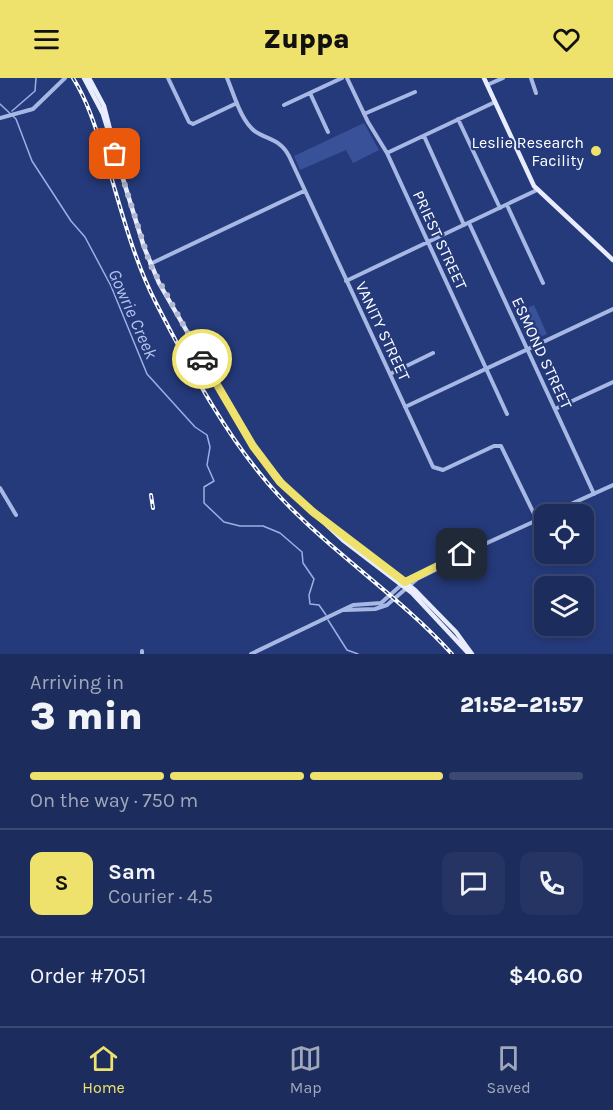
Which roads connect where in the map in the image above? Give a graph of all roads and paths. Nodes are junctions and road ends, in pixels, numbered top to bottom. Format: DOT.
graph roads {
  1 [pos="65,78"];
  2 [pos="84,78"];
  3 [pos="89,78"];
  4 [pos="168,78"];
  5 [pos="227,78"];
  6 [pos="342,78"];
  7 [pos="347,78"];
  8 [pos="484,78"];
  9 [pos="503,78"];
  10 [pos="531,78"];
  11 [pos="487,85"];
  12 [pos="415,92"];
  13 [pos="309,93"];
  14 [pos="536,93"];
  15 [pos="495,102"];
  16 [pos="237,103"];
  17 [pos="284,105"];
  18 [pos="364,114"];
  19 [pos="0,118"];
  20 [pos="458,119"];
  21 [pos="328,132"];
  22 [pos="424,136"];
  23 [pos="387,153"];
  24 [pos="115,154"];
  25 [pos="537,190"];
  26 [pos="304,191"];
  27 [pos="507,205"];
  28 [pos="500,208"];
  29 [pos="466,224"];
  30 [pos="428,242"];
  31 [pos="613,260"];
  32 [pos="150,264"];
  33 [pos="346,281"];
  34 [pos="543,283"];
  35 [pos="613,309"];
  36 [pos="527,349"];
  37 [pos="433,353"];
  38 [pos="487,369"];
  39 [pos="390,374"];
  40 [pos="613,382"];
  41 [pos="405,406"];
  42 [pos="555,409"];
  43 [pos="507,414"];
  44 [pos="613,485"];
  45 [pos="0,488"];
  46 [pos="594,494"];
  47 [pos="572,504"];
  48 [pos="534,514"];
  49 [pos="16,515"];
  50 [pos="534,521"];
  51 [pos="405,585"];
  52 [pos="250,654"];
  53 [pos="470,654"];
  1 -- 19 [label="street"];
  2 -- 24 [label="main road"];
  3 -- 24 [label="main road"];
  4 -- 16 [label="street"];
  5 -- 16 [label="street, VANITY STREET"];
  6 -- 13 [label="street"];
  7 -- 18 [label="street, PRIEST STREET"];
  8 -- 11 [label="main road"];
  9 -- 11 [label="street"];
  10 -- 14 [label="street"];
  11 -- 15 [label="main road"];
  12 -- 18 [label="street"];
  13 -- 17 [label="street"];
  13 -- 21 [label="street"];
  15 -- 20 [label="street"];
  15 -- 25 [label="main road"];
  16 -- 26 [label="street, VANITY STREET"];
  18 -- 23 [label="street, PRIEST STREET"];
  20 -- 22 [label="street"];
  20 -- 28 [label="street"];
  22 -- 23 [label="street"];
  22 -- 29 [label="street, ESMOND STREET"];
  23 -- 30 [label="street, PRIEST STREET"];
  24 -- 32 [label="main road"];
  25 -- 27 [label="street"];
  25 -- 31 [label="main road"];
  26 -- 32 [label="street"];
  26 -- 33 [label="street, VANITY STREET"];
  27 -- 28 [label="street"];
  27 -- 34 [label="street"];
  28 -- 29 [label="street"];
  29 -- 30 [label="street"];
  29 -- 36 [label="street, ESMOND STREET"];
  30 -- 33 [label="street"];
  30 -- 38 [label="street, PRIEST STREET"];
  32 -- 51 [label="main road"];
  33 -- 39 [label="street, VANITY STREET"];
  35 -- 36 [label="street"];
  36 -- 38 [label="street"];
  36 -- 42 [label="street, ESMOND STREET"];
  37 -- 39 [label="street"];
  38 -- 41 [label="street"];
  38 -- 43 [label="street, PRIEST STREET"];
  39 -- 41 [label="street, VANITY STREET"];
  40 -- 42 [label="street"];
  41 -- 48 [label="street, VANITY STREET"];
  42 -- 46 [label="street, ESMOND STREET"];
  44 -- 46 [label="street"];
  45 -- 49 [label="street"];
  46 -- 47 [label="street"];
  50 -- 51 [label="street"];
  51 -- 52 [label="street"];
  51 -- 53 [label="main road"];
}
